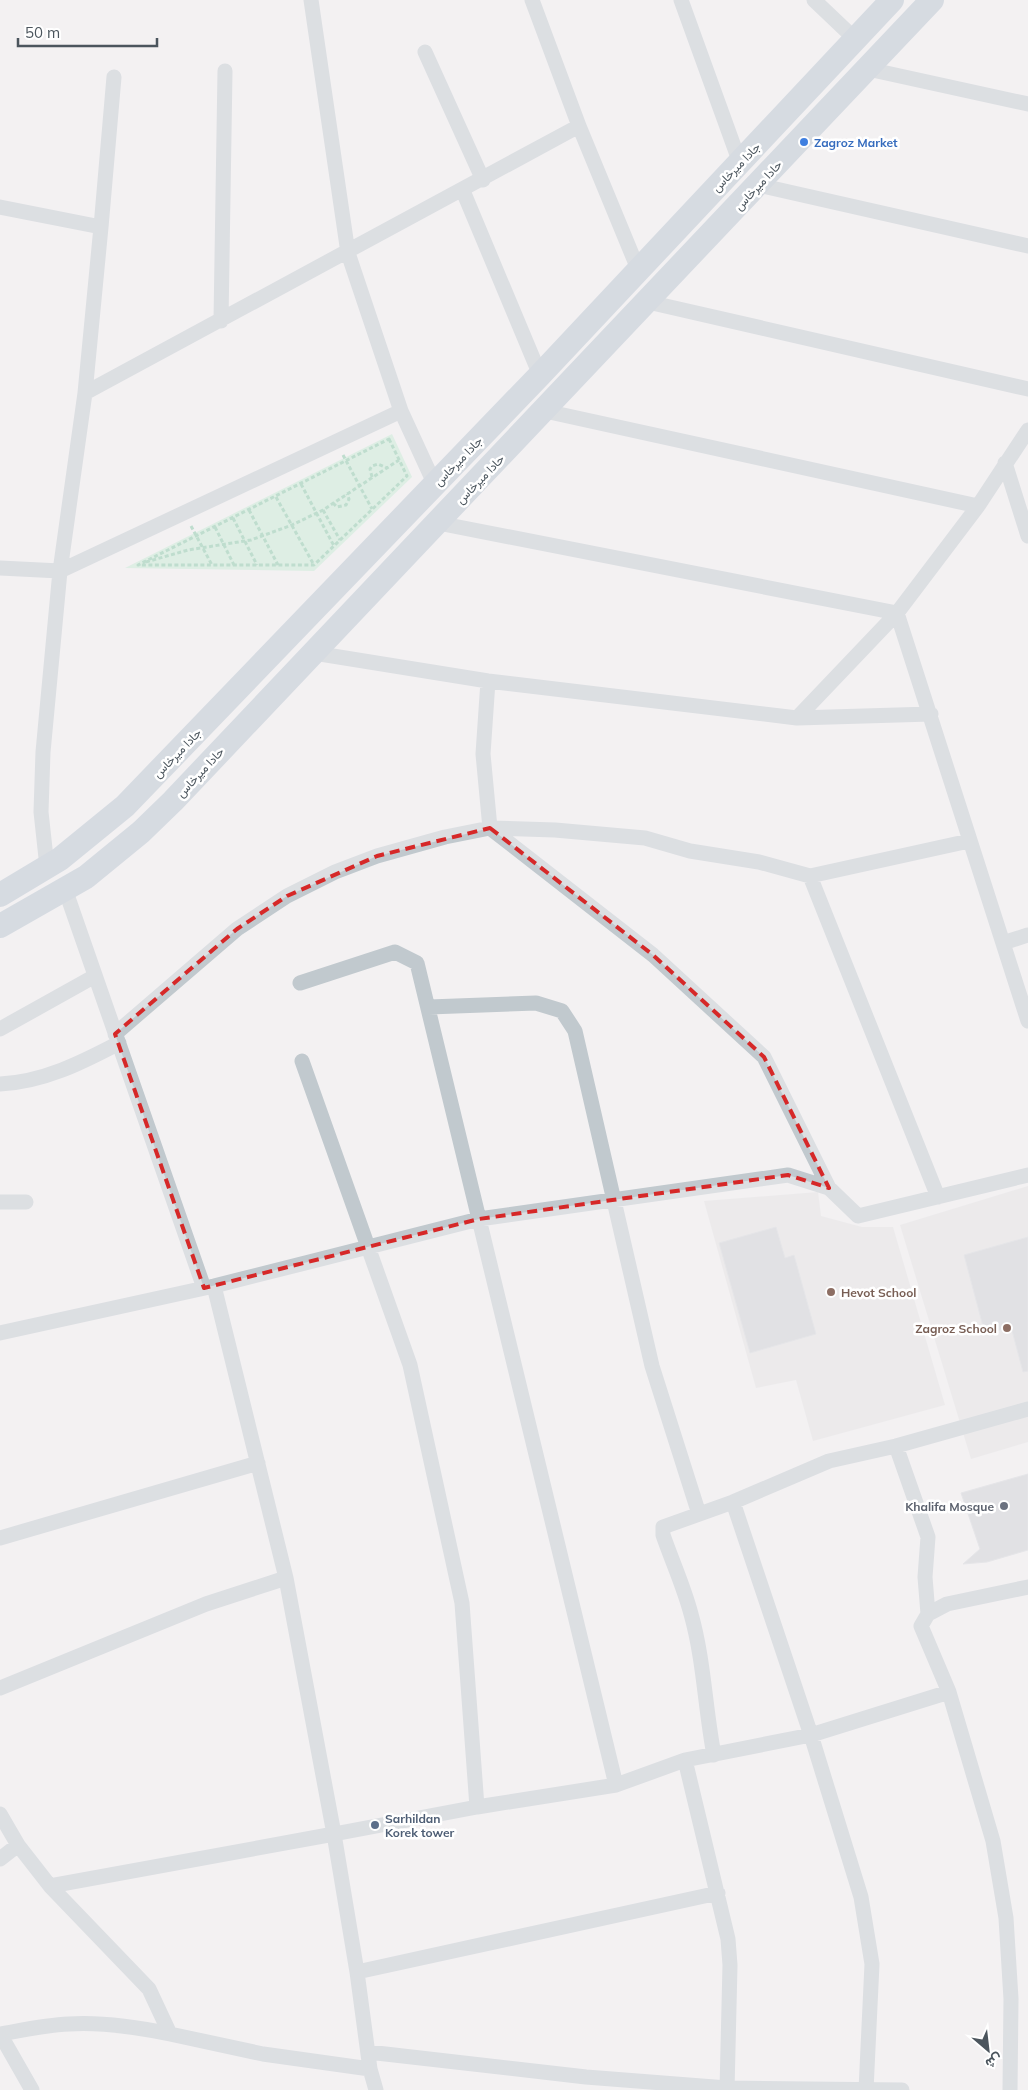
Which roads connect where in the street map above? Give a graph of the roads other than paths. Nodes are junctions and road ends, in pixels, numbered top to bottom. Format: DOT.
graph roads {
  1 [pos="311,0"];
  2 [pos="532,0"];
  3 [pos="681,0"];
  4 [pos="814,0"];
  5 [pos="892,0"];
  6 [pos="932,0"];
  7 [pos="855,39"];
  8 [pos="425,52"];
  9 [pos="868,69"];
  10 [pos="225,71"];
  11 [pos="114,77"];
  12 [pos="1028,104"];
  13 [pos="580,126"];
  14 [pos="740,162"];
  15 [pos="483,180"];
  16 [pos="758,185"];
  17 [pos="463,190"];
  18 [pos="0,207"];
  19 [pos="101,227"];
  20 [pos="1028,246"];
  21 [pos="348,253"];
  22 [pos="638,269"];
  23 [pos="648,302"];
  24 [pos="221,321"];
  25 [pos="540,375"];
  26 [pos="1028,389"];
  27 [pos="86,393"];
  28 [pos="401,411"];
  29 [pos="544,411"];
  30 [pos="1028,430"];
  31 [pos="1005,463"];
  32 [pos="435,485"];
  33 [pos="978,506"];
  34 [pos="438,523"];
  35 [pos="1028,536"];
  36 [pos="0,568"];
  37 [pos="60,571"];
  38 [pos="897,612"];
  39 [pos="314,653"];
  40 [pos="488,681"];
  41 [pos="931,714"];
  42 [pos="797,718"];
  43 [pos="490,828"];
  44 [pos="968,841"];
  45 [pos="47,867"];
  46 [pos="810,876"];
  47 [pos="65,889"];
  48 [pos="0,895"];
  49 [pos="0,926"];
  50 [pos="1028,935"];
  51 [pos="1003,943"];
  52 [pos="95,976"];
  53 [pos="300,983"];
  54 [pos="429,1007"];
  55 [pos="1028,1021"];
  56 [pos="0,1029"];
  57 [pos="117,1039"];
  58 [pos="302,1061"];
  59 [pos="0,1084"];
  60 [pos="1028,1174"];
  61 [pos="829,1188"];
  62 [pos="938,1197"];
  63 [pos="615,1201"];
  64 [pos="0,1202"];
  65 [pos="26,1202"];
  66 [pos="479,1219"];
  67 [pos="368,1245"];
  68 [pos="209,1287"];
  69 [pos="0,1333"];
  70 [pos="1028,1410"];
  71 [pos="896,1446"];
  72 [pos="258,1463"];
  73 [pos="733,1502"];
  74 [pos="699,1514"];
  75 [pos="0,1538"];
  76 [pos="286,1578"];
  77 [pos="1028,1587"];
  78 [pos="928,1614"];
  79 [pos="0,1688"];
  80 [pos="949,1692"];
  81 [pos="811,1735"];
  82 [pos="714,1755"];
  83 [pos="685,1760"];
  84 [pos="616,1785"];
  85 [pos="477,1807"];
  86 [pos="0,1814"];
  87 [pos="334,1834"];
  88 [pos="18,1845"];
  89 [pos="0,1859"];
  90 [pos="50,1886"];
  91 [pos="718,1894"];
  92 [pos="357,1972"];
  93 [pos="0,2034"];
  94 [pos="170,2034"];
  95 [pos="368,2052"];
  96 [pos="370,2069"];
  97 [pos="594,2084"];
  98 [pos="727,2089"];
  99 [pos="866,2089"];
  100 [pos="32,2090"];
  101 [pos="376,2090"];
  102 [pos="902,2090"];
  103 [pos="1010,2090"];
  1 -- 21 [label="street"];
  2 -- 13 [label="street"];
  3 -- 14 [label="street"];
  4 -- 7 [label="street"];
  5 -- 7 [label="main road, جادا ميرخاس"];
  6 -- 9 [label="main road, حادا ميرخاس"];
  7 -- 14 [label="main road, جادا ميرخاس"];
  8 -- 15 [label="street"];
  9 -- 12 [label="street"];
  9 -- 16 [label="main road, حادا ميرخاس"];
  10 -- 24 [label="street"];
  11 -- 19 [label="street"];
  13 -- 15 [label="street"];
  13 -- 22 [label="street"];
  14 -- 22 [label="main road, جادا ميرخاس"];
  15 -- 17 [label="street"];
  16 -- 20 [label="street"];
  16 -- 23 [label="main road, حادا ميرخاس"];
  17 -- 21 [label="street"];
  17 -- 25 [label="street"];
  18 -- 19 [label="street"];
  19 -- 27 [label="street"];
  21 -- 24 [label="street"];
  21 -- 28 [label="street"];
  22 -- 25 [label="main road, جادا ميرخاس"];
  23 -- 26 [label="street"];
  23 -- 29 [label="main road, حادا ميرخاس"];
  24 -- 27 [label="street"];
  25 -- 32 [label="main road, جادا ميرخاس"];
  27 -- 37 [label="street"];
  28 -- 32 [label="street"];
  28 -- 37 [label="street"];
  29 -- 33 [label="street"];
  29 -- 34 [label="main road, حادا ميرخاس"];
  30 -- 31 [label="street"];
  31 -- 33 [label="street"];
  31 -- 35 [label="street"];
  32 -- 45 [label="main road, جادا ميرخاس"];
  33 -- 38 [label="street"];
  34 -- 38 [label="street"];
  34 -- 39 [label="main road, حادا ميرخاس"];
  36 -- 37 [label="street"];
  37 -- 45 [label="street"];
  38 -- 41 [label="street"];
  38 -- 42 [label="street"];
  39 -- 40 [label="street"];
  39 -- 47 [label="main road, حادا ميرخاس"];
  40 -- 42 [label="street"];
  40 -- 43 [label="street"];
  41 -- 42 [label="street"];
  41 -- 44 [label="street"];
  43 -- 46 [label="street"];
  43 -- 57 [label="street"];
  43 -- 61 [label="street"];
  44 -- 46 [label="street"];
  44 -- 51 [label="street"];
  45 -- 48 [label="main road, جادا ميرخاس"];
  46 -- 62 [label="street"];
  47 -- 49 [label="main road, حادا ميرخاس"];
  47 -- 52 [label="street"];
  50 -- 51 [label="street"];
  51 -- 55 [label="street"];
  52 -- 56 [label="street"];
  52 -- 57 [label="street"];
  53 -- 54 [label="street"];
  54 -- 63 [label="street"];
  54 -- 66 [label="street"];
  57 -- 59 [label="street"];
  57 -- 68 [label="street"];
  58 -- 67 [label="street"];
  60 -- 62 [label="street"];
  61 -- 62 [label="street"];
  61 -- 63 [label="street"];
  63 -- 66 [label="street"];
  63 -- 74 [label="street"];
  64 -- 65 [label="street"];
  66 -- 67 [label="street"];
  66 -- 84 [label="street"];
  67 -- 68 [label="street"];
  67 -- 85 [label="street"];
  68 -- 69 [label="street"];
  68 -- 72 [label="street"];
  70 -- 71 [label="street"];
  71 -- 73 [label="street"];
  71 -- 78 [label="street"];
  72 -- 75 [label="street"];
  72 -- 76 [label="street"];
  73 -- 74 [label="street"];
  73 -- 81 [label="street"];
  74 -- 82 [label="street"];
  76 -- 79 [label="street"];
  76 -- 87 [label="street"];
  77 -- 78 [label="street"];
  78 -- 80 [label="street"];
  80 -- 81 [label="street"];
  80 -- 103 [label="street"];
  81 -- 82 [label="street"];
  81 -- 99 [label="street"];
  82 -- 83 [label="street"];
  83 -- 84 [label="street"];
  83 -- 91 [label="street"];
  84 -- 85 [label="street"];
  85 -- 87 [label="street"];
  86 -- 88 [label="street"];
  87 -- 90 [label="street"];
  87 -- 92 [label="street"];
  88 -- 89 [label="street"];
  88 -- 90 [label="street"];
  90 -- 94 [label="street"];
  91 -- 92 [label="street"];
  91 -- 98 [label="street"];
  92 -- 95 [label="street"];
  93 -- 94 [label="street"];
  93 -- 100 [label="street"];
  94 -- 96 [label="street"];
  95 -- 96 [label="street"];
  95 -- 97 [label="street"];
  96 -- 101 [label="street"];
  97 -- 98 [label="street"];
  98 -- 99 [label="street"];
  99 -- 102 [label="street"];
}
